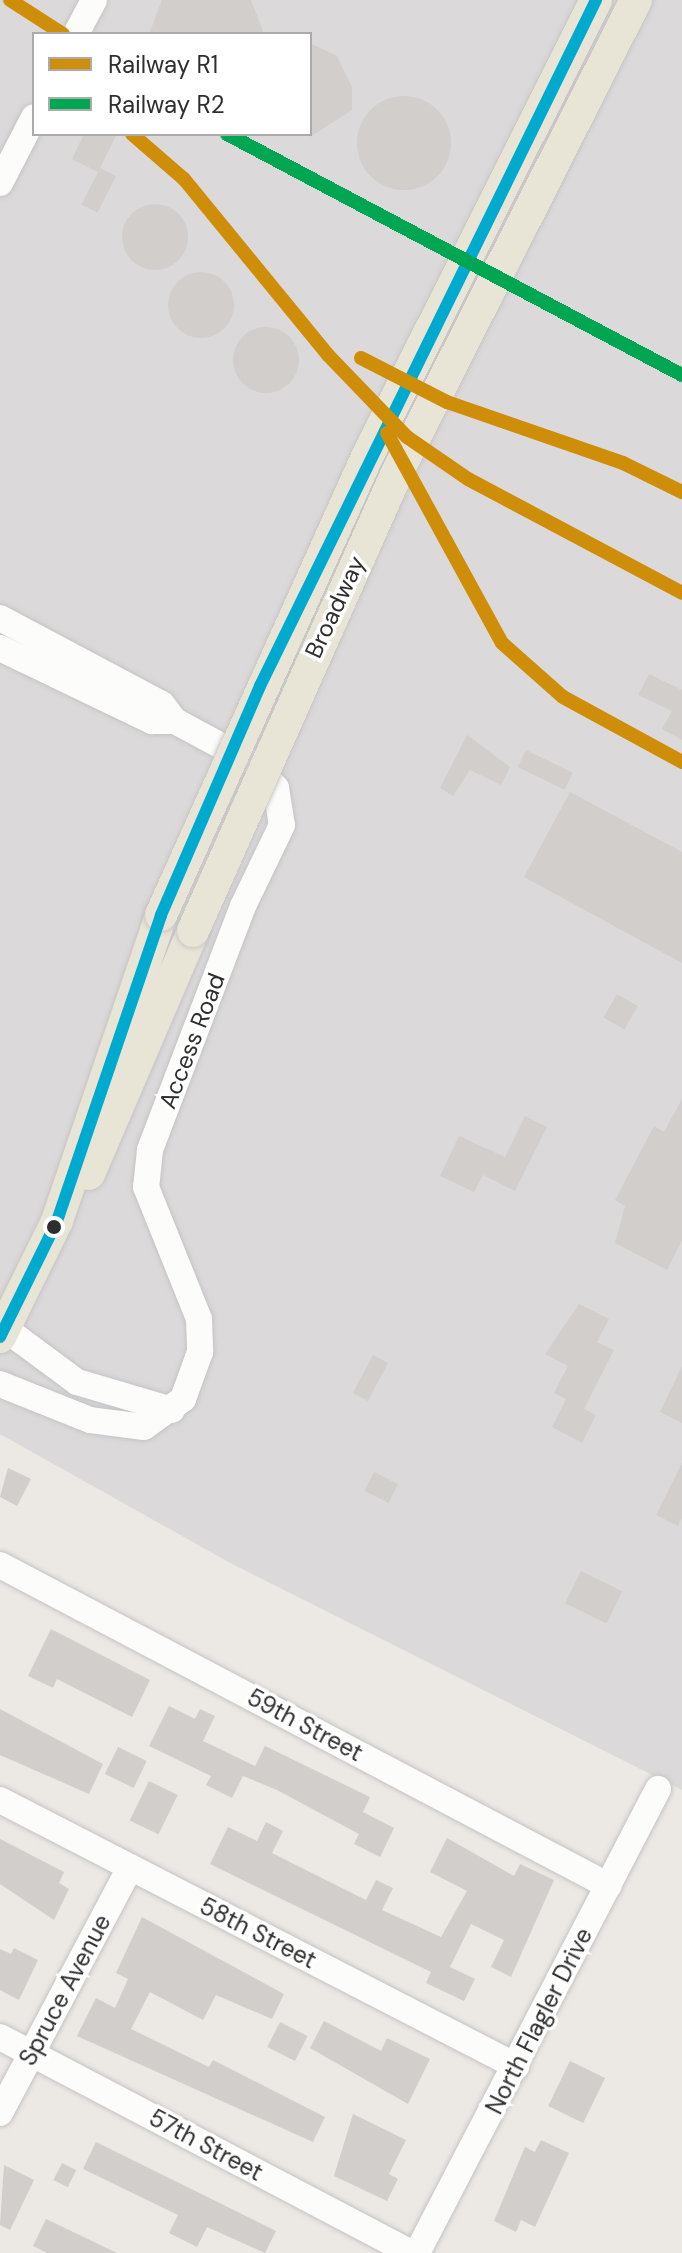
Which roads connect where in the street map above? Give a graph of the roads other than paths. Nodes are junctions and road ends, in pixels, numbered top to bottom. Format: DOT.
graph roads {
  1 [pos="94,0"];
  2 [pos="596,0"];
  3 [pos="636,0"];
  4 [pos="77,32"];
  5 [pos="32,121"];
  6 [pos="0,183"];
  7 [pos="0,618"];
  8 [pos="0,648"];
  9 [pos="175,721"];
  10 [pos="57,1221"];
  11 [pos="2,1332"];
  12 [pos="0,1384"];
  13 [pos="172,1410"];
  14 [pos="0,1565"];
  15 [pos="658,1789"];
  16 [pos="0,1800"];
  17 [pos="130,1867"];
  18 [pos="609,1886"];
  19 [pos="0,2037"];
  20 [pos="32,2053"];
  21 [pos="516,2066"];
  22 [pos="0,2113"];
  23 [pos="411,2253"];
  24 [pos="417,2253"];
  1 -- 4 [label="street"];
  2 -- 10 [label="main road, Broadway, bridge"];
  3 -- 10 [label="main road, Broadway, bridge"];
  5 -- 6 [label="street"];
  7 -- 9 [label="street"];
  8 -- 9 [label="street"];
  9 -- 13 [label="street, Access Road"];
  10 -- 11 [label="main road, Broadway"];
  11 -- 13 [label="street"];
  12 -- 13 [label="street"];
  14 -- 18 [label="street, 59th Street"];
  15 -- 18 [label="street, North Flagler Drive"];
  16 -- 17 [label="street, 58th Street"];
  17 -- 20 [label="street, Spruce Avenue"];
  17 -- 21 [label="street, 58th Street"];
  18 -- 21 [label="street, North Flagler Drive"];
  19 -- 20 [label="street, 57th Street"];
  20 -- 22 [label="street, Spruce Avenue"];
  20 -- 23 [label="street, 57th Street"];
  21 -- 24 [label="street, North Flagler Drive"];
}
